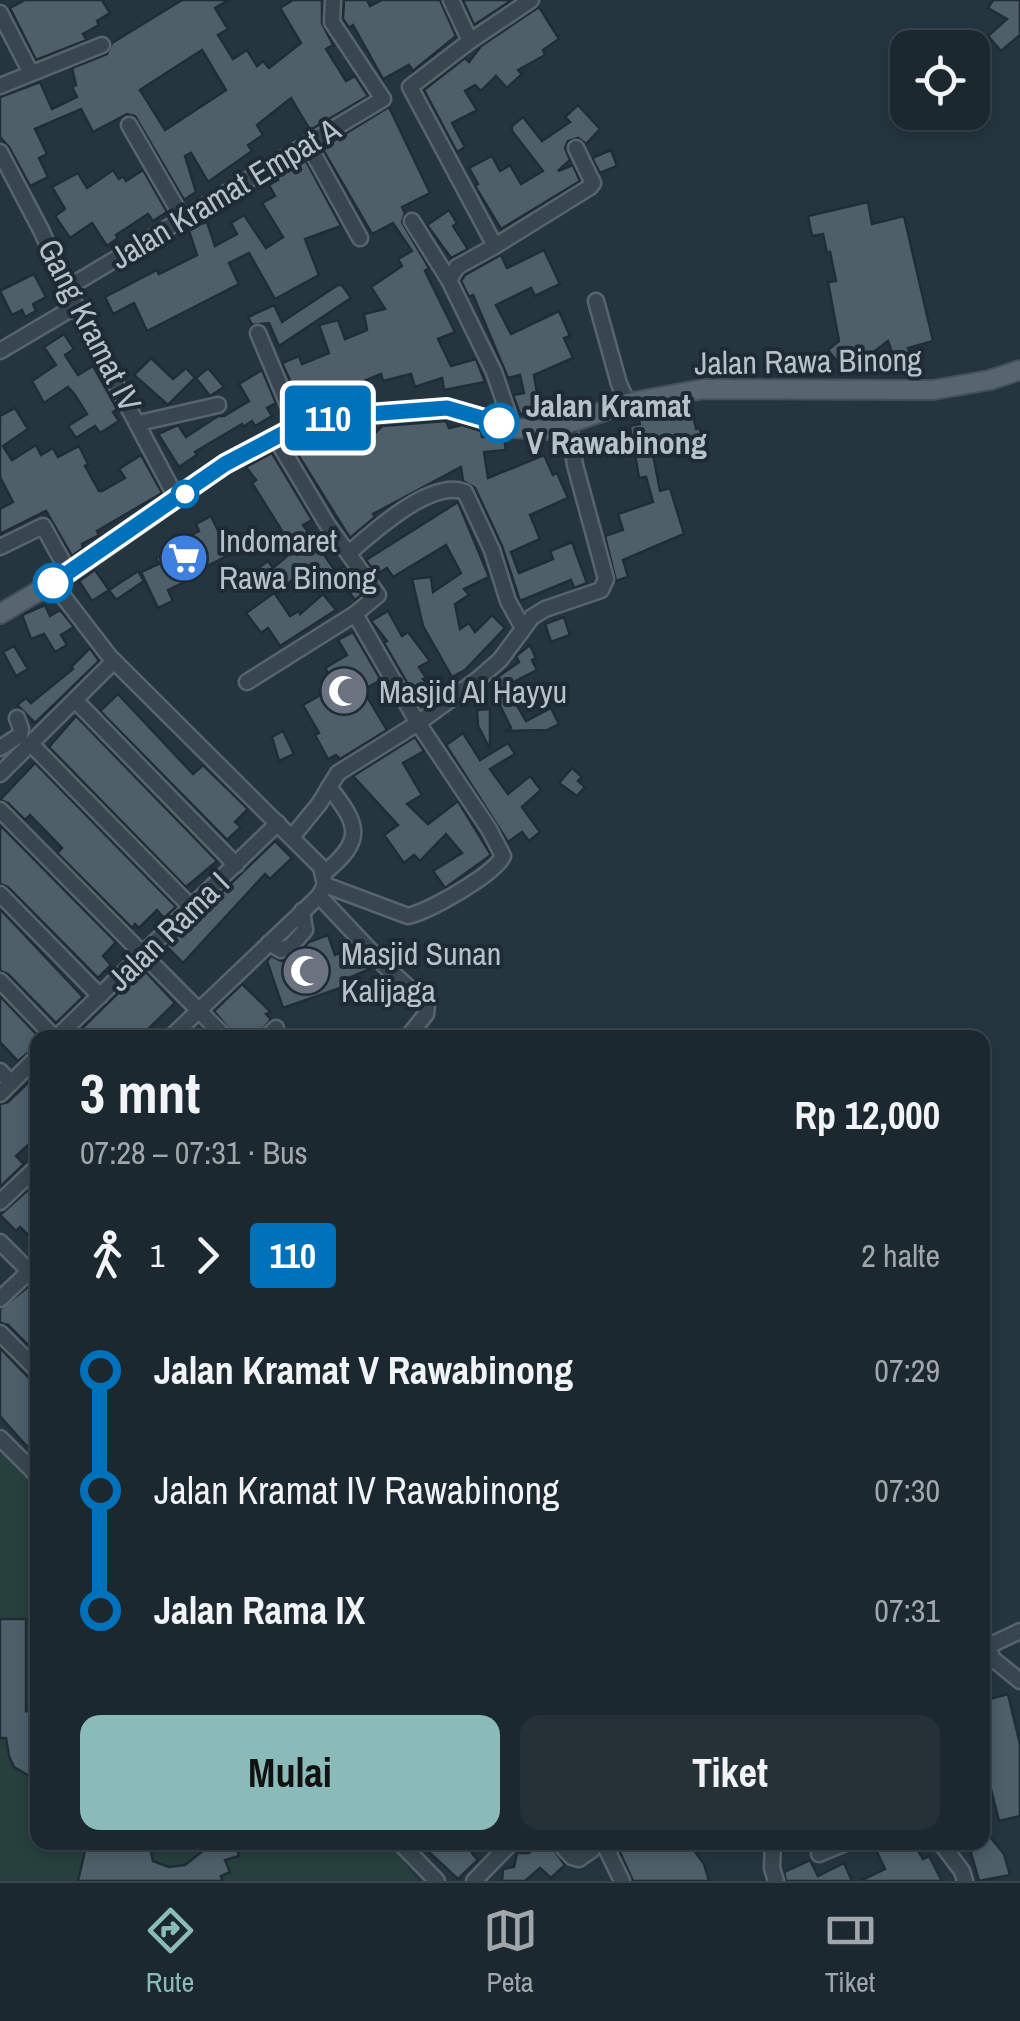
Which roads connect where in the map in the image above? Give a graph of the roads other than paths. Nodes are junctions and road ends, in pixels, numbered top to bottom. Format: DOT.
graph roads {
  1 [pos="8,0"];
  2 [pos="333,0"];
  3 [pos="451,0"];
  4 [pos="531,0"];
  5 [pos="0,5"];
  6 [pos="0,13"];
  7 [pos="470,41"];
  8 [pos="102,45"];
  9 [pos="31,73"];
  10 [pos="0,86"];
  11 [pos="129,126"];
  12 [pos="308,144"];
  13 [pos="576,148"];
  14 [pos="0,152"];
  15 [pos="182,217"];
  16 [pos="412,221"];
  17 [pos="360,238"];
  18 [pos="495,246"];
  19 [pos="449,280"];
  20 [pos="66,288"];
  21 [pos="596,301"];
  22 [pos="76,306"];
  23 [pos="258,333"];
  24 [pos="0,351"];
  25 [pos="1020,370"];
  26 [pos="628,403"];
  27 [pos="218,405"];
  28 [pos="139,423"];
  29 [pos="569,425"];
  30 [pos="297,426"];
  31 [pos="513,428"];
  32 [pos="275,437"];
  33 [pos="178,499"];
  34 [pos="0,547"];
  35 [pos="349,552"];
  36 [pos="61,578"];
  37 [pos="0,614"];
  38 [pos="355,614"];
  39 [pos="524,628"];
  40 [pos="114,660"];
  41 [pos="248,682"];
  42 [pos="75,700"];
  43 [pos="16,718"];
  44 [pos="418,723"];
  45 [pos="31,744"];
  46 [pos="0,748"];
  47 [pos="0,774"];
  48 [pos="329,787"];
  49 [pos="0,810"];
  50 [pos="278,823"];
  51 [pos="292,836"];
  52 [pos="236,866"];
  53 [pos="323,885"];
  54 [pos="0,894"];
  55 [pos="192,908"];
  56 [pos="144,954"];
  57 [pos="0,981"];
  58 [pos="100,996"];
  59 [pos="199,1010"];
  60 [pos="48,1030"];
  61 [pos="64,1030"];
  62 [pos="178,1030"];
  63 [pos="218,1030"];
  64 [pos="413,1030"];
  65 [pos="30,1064"];
  66 [pos="0,1071"];
  67 [pos="6,1088"];
  68 [pos="30,1174"];
  69 [pos="0,1202"];
  70 [pos="0,1242"];
  71 [pos="30,1268"];
  72 [pos="30,1276"];
  73 [pos="0,1299"];
  74 [pos="0,1333"];
  75 [pos="30,1364"];
  76 [pos="0,1438"];
  77 [pos="30,1468"];
  78 [pos="1020,1631"];
  79 [pos="990,1651"];
  80 [pos="990,1654"];
  81 [pos="1020,1681"];
  82 [pos="407,1850"];
  83 [pos="500,1850"];
  84 [pos="565,1850"];
  85 [pos="591,1850"];
  86 [pos="600,1850"];
  87 [pos="773,1850"];
  88 [pos="829,1850"];
  89 [pos="946,1850"];
  90 [pos="820,1854"];
  91 [pos="438,1881"];
  92 [pos="474,1881"];
  93 [pos="622,1881"];
  94 [pos="776,1881"];
  95 [pos="966,1881"];
  1 -- 5 [label="street"];
  2 -- 12 [label="street, Jalan Kramat Empat A"];
  3 -- 7 [label="street"];
  4 -- 7 [label="street"];
  6 -- 9 [label="street"];
  7 -- 18 [label="street"];
  8 -- 9 [label="street"];
  9 -- 10 [label="street"];
  11 -- 15 [label="street"];
  12 -- 15 [label="street, Jalan Kramat Empat A"];
  12 -- 17 [label="street"];
  13 -- 18 [label="street"];
  14 -- 20 [label="street, Gang Kramat IV"];
  15 -- 20 [label="street, Jalan Kramat Empat A"];
  16 -- 19 [label="street"];
  18 -- 19 [label="street"];
  19 -- 31 [label="street"];
  20 -- 22 [label="street, Gang Kramat IV"];
  21 -- 26 [label="street"];
  22 -- 24 [label="street"];
  22 -- 28 [label="street, Gang Kramat IV"];
  23 -- 30 [label="street"];
  25 -- 26 [label="main road, Jalan Rawa Binong"];
  26 -- 29 [label="main road, Jalan Rawa Binong"];
  27 -- 28 [label="street"];
  28 -- 33 [label="street, Gang Kramat IV"];
  29 -- 31 [label="main road, Jalan Rawa Binong"];
  29 -- 39 [label="street"];
  30 -- 31 [label="main road, Jalan Rawa Binong"];
  30 -- 32 [label="main road, Jalan Rawa Binong"];
  32 -- 33 [label="main road, Jalan Rawa Binong"];
  32 -- 35 [label="street"];
  33 -- 36 [label="main road, Jalan Rawa Binong"];
  34 -- 36 [label="street"];
  35 -- 38 [label="street"];
  35 -- 39 [label="street"];
  36 -- 37 [label="main road, Jalan Rawa Binong"];
  36 -- 40 [label="street"];
  38 -- 41 [label="street"];
  38 -- 44 [label="street"];
  39 -- 44 [label="street"];
  40 -- 42 [label="street"];
  40 -- 50 [label="street"];
  42 -- 45 [label="street"];
  42 -- 52 [label="street"];
  43 -- 46 [label="street"];
  44 -- 48 [label="street"];
  44 -- 53 [label="street"];
  45 -- 47 [label="street"];
  45 -- 55 [label="street"];
  48 -- 51 [label="street"];
  48 -- 53 [label="street"];
  49 -- 56 [label="street"];
  50 -- 51 [label="street"];
  50 -- 52 [label="street, Jalan Rama I"];
  51 -- 53 [label="street"];
  52 -- 55 [label="street, Jalan Rama I"];
  53 -- 59 [label="street"];
  53 -- 64 [label="street"];
  54 -- 58 [label="street"];
  55 -- 56 [label="street, Jalan Rama I"];
  56 -- 58 [label="street, Jalan Rama I"];
  56 -- 59 [label="street"];
  57 -- 60 [label="street"];
  58 -- 61 [label="street, Jalan Rama I"];
  59 -- 62 [label="street"];
  59 -- 63 [label="street"];
  65 -- 67 [label="street"];
  66 -- 67 [label="street"];
  68 -- 69 [label="street"];
  70 -- 71 [label="street"];
  72 -- 73 [label="street"];
  74 -- 75 [label="street"];
  76 -- 77 [label="street"];
  78 -- 79 [label="street"];
  80 -- 81 [label="street"];
  82 -- 91 [label="street"];
  83 -- 92 [label="street"];
  84 -- 85 [label="street"];
  86 -- 93 [label="street"];
  87 -- 94 [label="street"];
  88 -- 90 [label="street"];
  89 -- 95 [label="street"];
}
